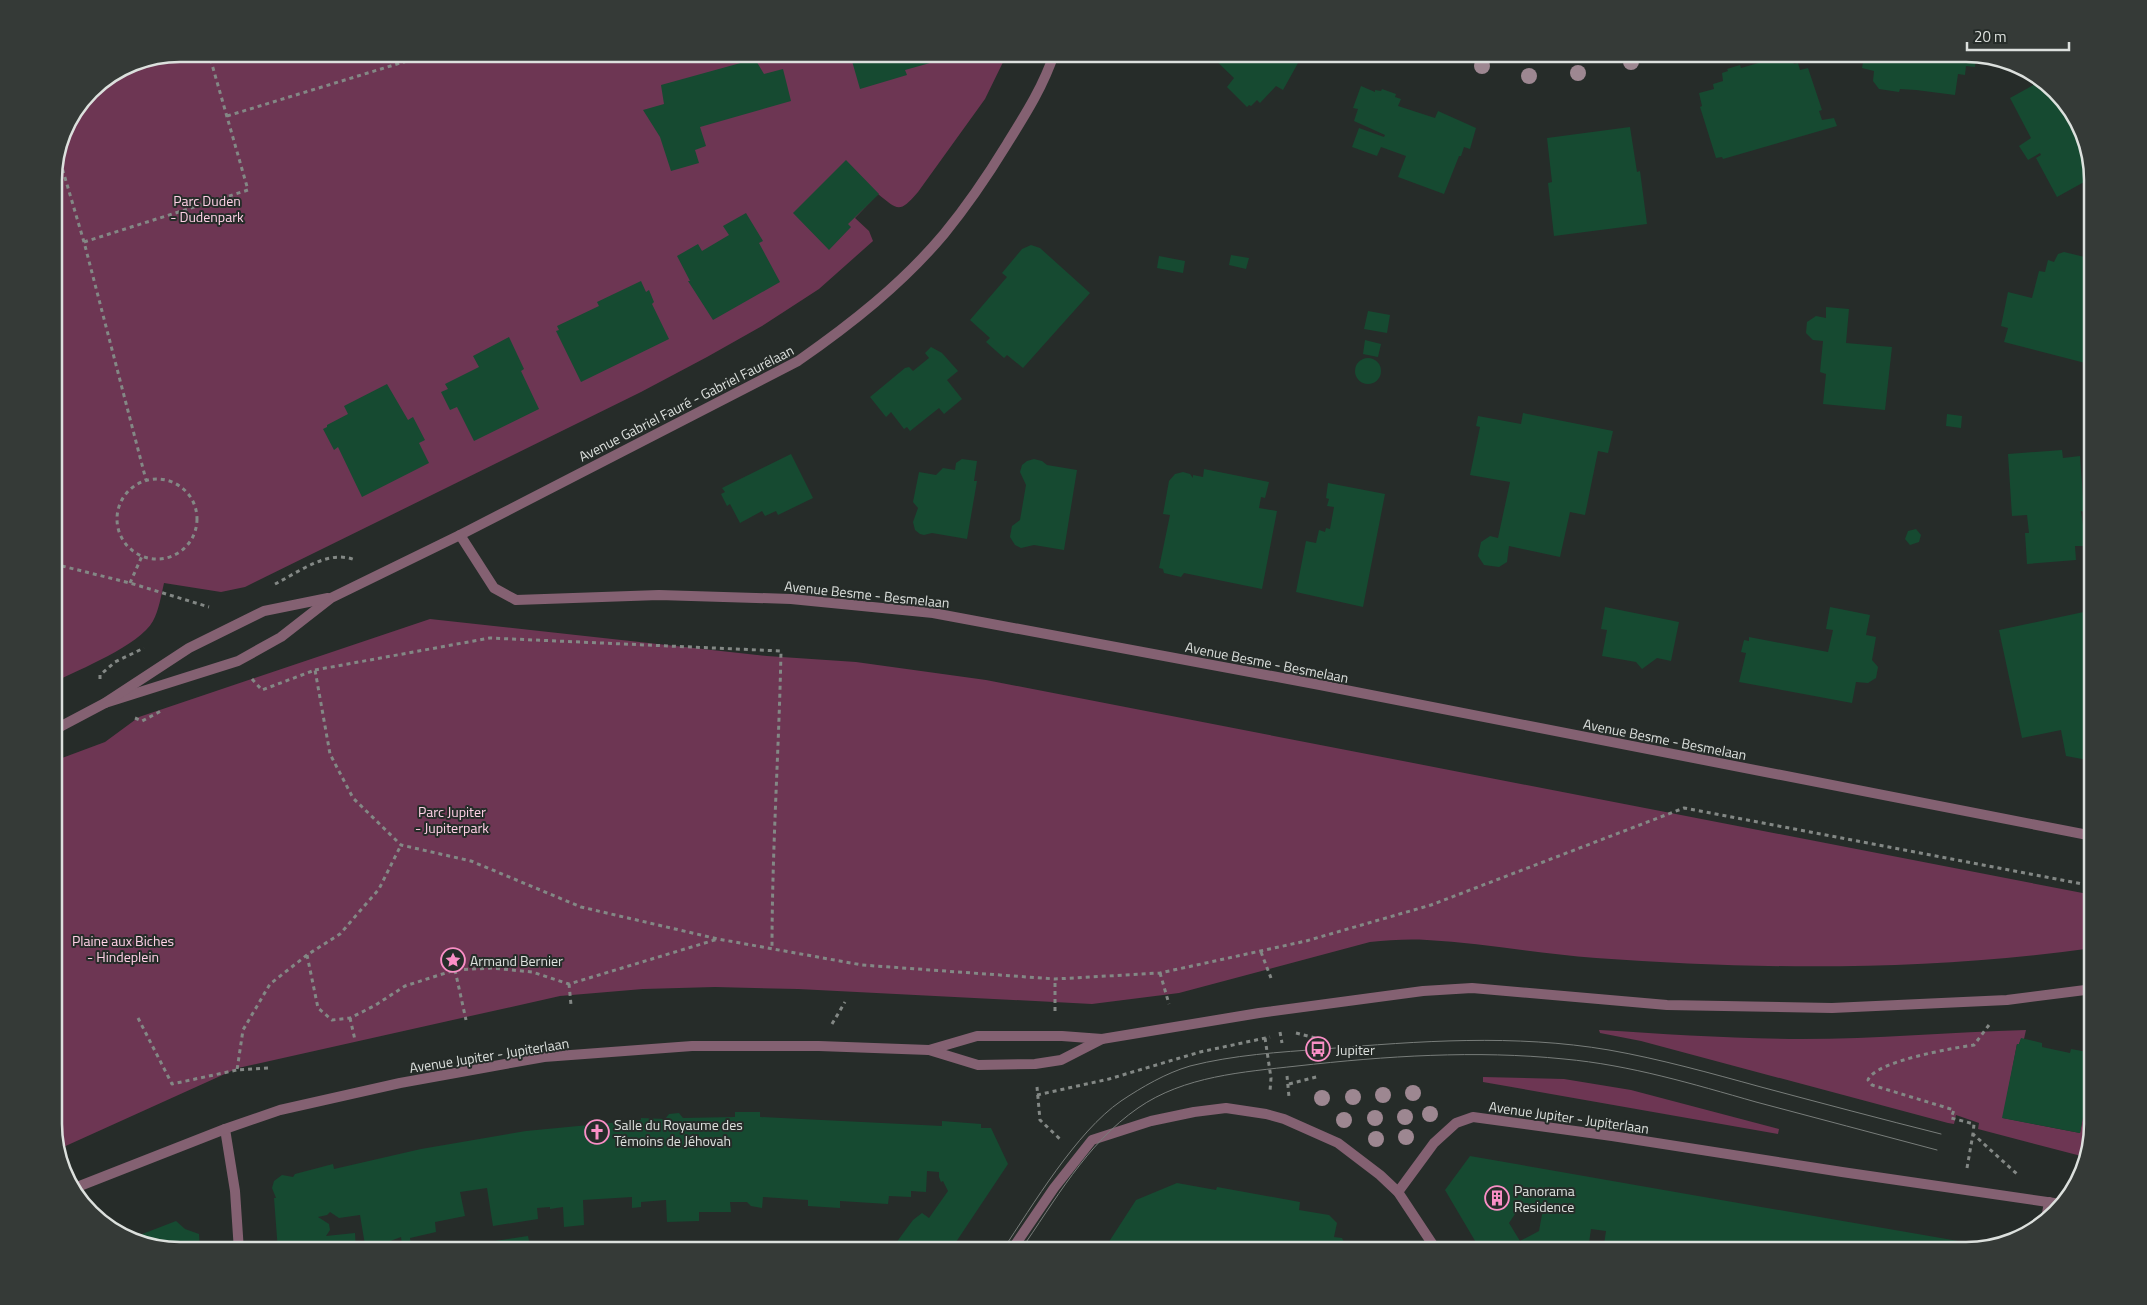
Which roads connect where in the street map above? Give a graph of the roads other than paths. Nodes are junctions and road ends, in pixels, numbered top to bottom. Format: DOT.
graph roads {
  1 [pos="1050,63"];
  2 [pos="460,535"];
  3 [pos="331,598"];
  4 [pos="105,703"];
  5 [pos="63,725"];
  6 [pos="2084,834"];
  7 [pos="2084,990"];
  8 [pos="1102,1039"];
  9 [pos="929,1050"];
  10 [pos="225,1129"];
  11 [pos="80,1186"];
  12 [pos="1398,1192"];
  13 [pos="2048,1202"];
  14 [pos="2054,1203"];
  15 [pos="2047,1210"];
  16 [pos="239,1242"];
  17 [pos="1017,1242"];
  18 [pos="1431,1242"];
  1 -- 2 [label="street, Avenue Gabriel Fauré - Gabriel Faurélaan"];
  2 -- 3 [label="street, Avenue Gabriel Fauré - Gabriel Faurélaan"];
  2 -- 6 [label="street, Avenue Besme - Besmelaan"];
  3 -- 4 [label="street, Avenue Gabriel Fauré - Gabriel Faurélaan"];
  3 -- 4 [label="street, Avenue Gabriel Fauré - Gabriel Faurélaan"];
  4 -- 5 [label="street, Avenue Gabriel Fauré - Gabriel Faurélaan"];
  7 -- 8 [label="street, Avenue Jupiter - Jupiterlaan"];
  8 -- 9 [label="street, Avenue Jupiter - Jupiterlaan"];
  8 -- 9 [label="street, Avenue Jupiter - Jupiterlaan"];
  9 -- 10 [label="street, Avenue Jupiter - Jupiterlaan"];
  10 -- 11 [label="street, Avenue Jupiter - Jupiterlaan"];
  10 -- 16 [label="street"];
  12 -- 13 [label="street, Avenue Jupiter - Jupiterlaan"];
  12 -- 17 [label="street"];
  12 -- 18 [label="street"];
  13 -- 14 [label="street, Avenue Jupiter - Jupiterlaan"];
  13 -- 15 [label="street"];
}
